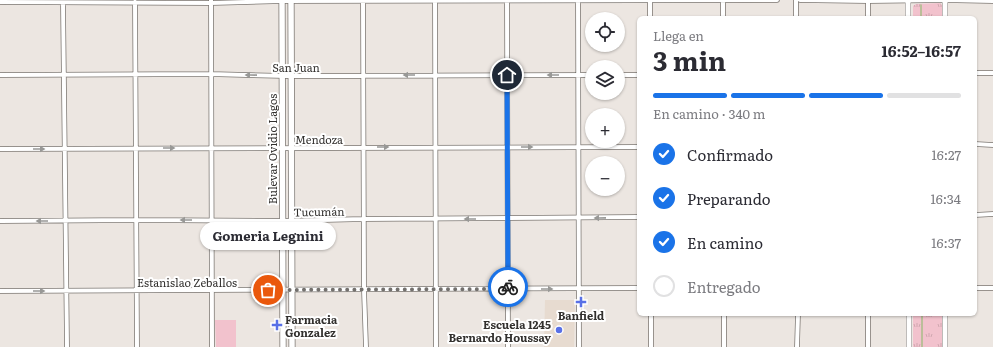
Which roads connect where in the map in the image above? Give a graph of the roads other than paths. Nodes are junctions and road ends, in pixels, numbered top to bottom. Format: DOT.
graph roads {
  1 [pos="578,0"];
  2 [pos="650,0"];
  3 [pos="723,0"];
  4 [pos="777,0"];
  5 [pos="796,0"];
  6 [pos="800,0"];
  7 [pos="908,0"];
  8 [pos="945,0"];
  9 [pos="211,1"];
  10 [pos="282,1"];
  11 [pos="291,1"];
  12 [pos="363,1"];
  13 [pos="435,1"];
  14 [pos="507,1"];
  15 [pos="868,1"];
  16 [pos="993,1"];
  17 [pos="0,2"];
  18 [pos="135,2"];
  19 [pos="63,3"];
  20 [pos="650,16"];
  21 [pos="723,16"];
  22 [pos="796,16"];
  23 [pos="868,16"];
  24 [pos="908,16"];
  25 [pos="945,16"];
  26 [pos="977,73"];
  27 [pos="993,73"];
  28 [pos="210,74"];
  29 [pos="0,75"];
  30 [pos="64,75"];
  31 [pos="135,75"];
  32 [pos="435,75"];
  33 [pos="507,75"];
  34 [pos="579,75"];
  35 [pos="585,75"];
  36 [pos="625,75"];
  37 [pos="637,75"];
  38 [pos="282,76"];
  39 [pos="291,76"];
  40 [pos="363,76"];
  41 [pos="977,144"];
  42 [pos="993,145"];
  43 [pos="363,147"];
  44 [pos="435,147"];
  45 [pos="507,147"];
  46 [pos="579,147"];
  47 [pos="637,147"];
  48 [pos="136,148"];
  49 [pos="212,148"];
  50 [pos="282,148"];
  51 [pos="292,148"];
  52 [pos="0,149"];
  53 [pos="65,149"];
  54 [pos="977,214"];
  55 [pos="993,214"];
  56 [pos="637,217"];
  57 [pos="579,218"];
  58 [pos="363,219"];
  59 [pos="435,219"];
  60 [pos="507,219"];
  61 [pos="65,220"];
  62 [pos="136,220"];
  63 [pos="211,220"];
  64 [pos="0,221"];
  65 [pos="282,221"];
  66 [pos="292,221"];
  67 [pos="637,288"];
  68 [pos="977,288"];
  69 [pos="993,288"];
  70 [pos="436,289"];
  71 [pos="508,289"];
  72 [pos="579,289"];
  73 [pos="283,290"];
  74 [pos="292,290"];
  75 [pos="364,290"];
  76 [pos="0,291"];
  77 [pos="66,291"];
  78 [pos="136,291"];
  79 [pos="211,291"];
  80 [pos="651,316"];
  81 [pos="724,316"];
  82 [pos="798,316"];
  83 [pos="868,316"];
  84 [pos="909,316"];
  85 [pos="945,316"];
  86 [pos="67,347"];
  87 [pos="137,347"];
  88 [pos="212,347"];
  89 [pos="283,347"];
  90 [pos="292,347"];
  91 [pos="366,347"];
  92 [pos="436,347"];
  93 [pos="508,347"];
  94 [pos="579,347"];
  95 [pos="651,347"];
  96 [pos="724,347"];
  97 [pos="797,347"];
  98 [pos="868,347"];
  99 [pos="909,347"];
  100 [pos="945,347"];
  1 -- 2 [label="street"];
  1 -- 14 [label="street"];
  1 -- 34 [label="street"];
  2 -- 3 [label="street"];
  2 -- 20 [label="street"];
  3 -- 4 [label="street"];
  3 -- 21 [label="street"];
  5 -- 22 [label="street"];
  6 -- 15 [label="street"];
  7 -- 8 [label="street"];
  7 -- 15 [label="street"];
  7 -- 24 [label="street"];
  8 -- 16 [label="street"];
  8 -- 25 [label="street"];
  9 -- 10 [label="street"];
  9 -- 18 [label="street"];
  9 -- 28 [label="street"];
  10 -- 11 [label="street"];
  10 -- 38 [label="main road, Bulevar Ovidio Lagos"];
  11 -- 12 [label="street"];
  11 -- 39 [label="main road, Bulevar Ovidio Lagos"];
  12 -- 13 [label="street"];
  12 -- 40 [label="street"];
  13 -- 14 [label="street"];
  13 -- 32 [label="street"];
  14 -- 33 [label="street"];
  15 -- 23 [label="street"];
  17 -- 19 [label="street"];
  18 -- 19 [label="street"];
  18 -- 31 [label="street"];
  19 -- 30 [label="street"];
  26 -- 27 [label="street"];
  28 -- 31 [label="street, San Juan"];
  38 -- 28 [label="street, San Juan, one-way"];
  28 -- 49 [label="street"];
  29 -- 30 [label="street, San Juan"];
  30 -- 31 [label="street, San Juan"];
  30 -- 53 [label="street"];
  31 -- 48 [label="street"];
  32 -- 33 [label="street, San Juan"];
  32 -- 40 [label="street, San Juan, one-way"];
  32 -- 44 [label="street"];
  34 -- 33 [label="street, San Juan, one-way"];
  33 -- 45 [label="street"];
  34 -- 35 [label="street, San Juan"];
  34 -- 46 [label="street"];
  36 -- 37 [label="street"];
  38 -- 39 [label="street, San Juan"];
  38 -- 50 [label="main road, Bulevar Ovidio Lagos"];
  39 -- 40 [label="street, San Juan"];
  39 -- 51 [label="main road, Bulevar Ovidio Lagos"];
  40 -- 43 [label="street"];
  41 -- 42 [label="street"];
  43 -- 44 [label="street, Mendoza, one-way"];
  43 -- 51 [label="street, Mendoza"];
  43 -- 58 [label="street"];
  44 -- 45 [label="street, Mendoza"];
  44 -- 59 [label="street"];
  45 -- 46 [label="street, Mendoza, one-way"];
  45 -- 60 [label="street"];
  46 -- 47 [label="street, Mendoza"];
  46 -- 57 [label="street"];
  48 -- 49 [label="street, Mendoza, one-way"];
  48 -- 53 [label="street, Mendoza"];
  48 -- 62 [label="street"];
  49 -- 50 [label="street, Mendoza"];
  49 -- 63 [label="street"];
  50 -- 51 [label="street, Mendoza"];
  50 -- 65 [label="main road, Bulevar Ovidio Lagos"];
  51 -- 66 [label="main road, Bulevar Ovidio Lagos"];
  52 -- 53 [label="street, Mendoza, one-way"];
  53 -- 61 [label="street"];
  54 -- 55 [label="street"];
  56 -- 57 [label="street, Tucumán, one-way"];
  57 -- 60 [label="street, Tucumán"];
  57 -- 72 [label="street"];
  58 -- 59 [label="street, Tucumán"];
  58 -- 66 [label="street, Tucumán"];
  58 -- 75 [label="street"];
  60 -- 59 [label="street, Tucumán, one-way"];
  59 -- 70 [label="street"];
  60 -- 71 [label="street"];
  61 -- 62 [label="street, Tucumán"];
  61 -- 64 [label="street, Tucumán, one-way"];
  61 -- 77 [label="street"];
  63 -- 62 [label="street, Tucumán, one-way"];
  62 -- 78 [label="street"];
  63 -- 65 [label="street, Tucumán"];
  63 -- 79 [label="street"];
  65 -- 66 [label="street, Tucumán"];
  65 -- 73 [label="main road, Bulevar Ovidio Lagos"];
  66 -- 74 [label="main road, Bulevar Ovidio Lagos"];
  67 -- 72 [label="street, Estanislao Zeballos"];
  68 -- 69 [label="street"];
  70 -- 71 [label="street, Estanislao Zeballos"];
  70 -- 75 [label="street, Estanislao Zeballos"];
  70 -- 92 [label="street"];
  71 -- 72 [label="street, Estanislao Zeballos, one-way"];
  71 -- 93 [label="street"];
  72 -- 94 [label="street"];
  73 -- 74 [label="street, Estanislao Zeballos"];
  73 -- 79 [label="street, Estanislao Zeballos"];
  73 -- 89 [label="main road, Bulevar Ovidio Lagos"];
  74 -- 75 [label="street, Estanislao Zeballos"];
  74 -- 90 [label="main road, Bulevar Ovidio Lagos"];
  75 -- 91 [label="street"];
  76 -- 77 [label="street, Estanislao Zeballos, one-way"];
  77 -- 78 [label="street, Estanislao Zeballos"];
  77 -- 86 [label="street"];
  78 -- 79 [label="street, Estanislao Zeballos"];
  78 -- 87 [label="street"];
  79 -- 88 [label="street"];
  80 -- 95 [label="street"];
  81 -- 96 [label="street"];
  82 -- 97 [label="street"];
  83 -- 98 [label="street"];
  84 -- 99 [label="street"];
  85 -- 100 [label="street"];
}
